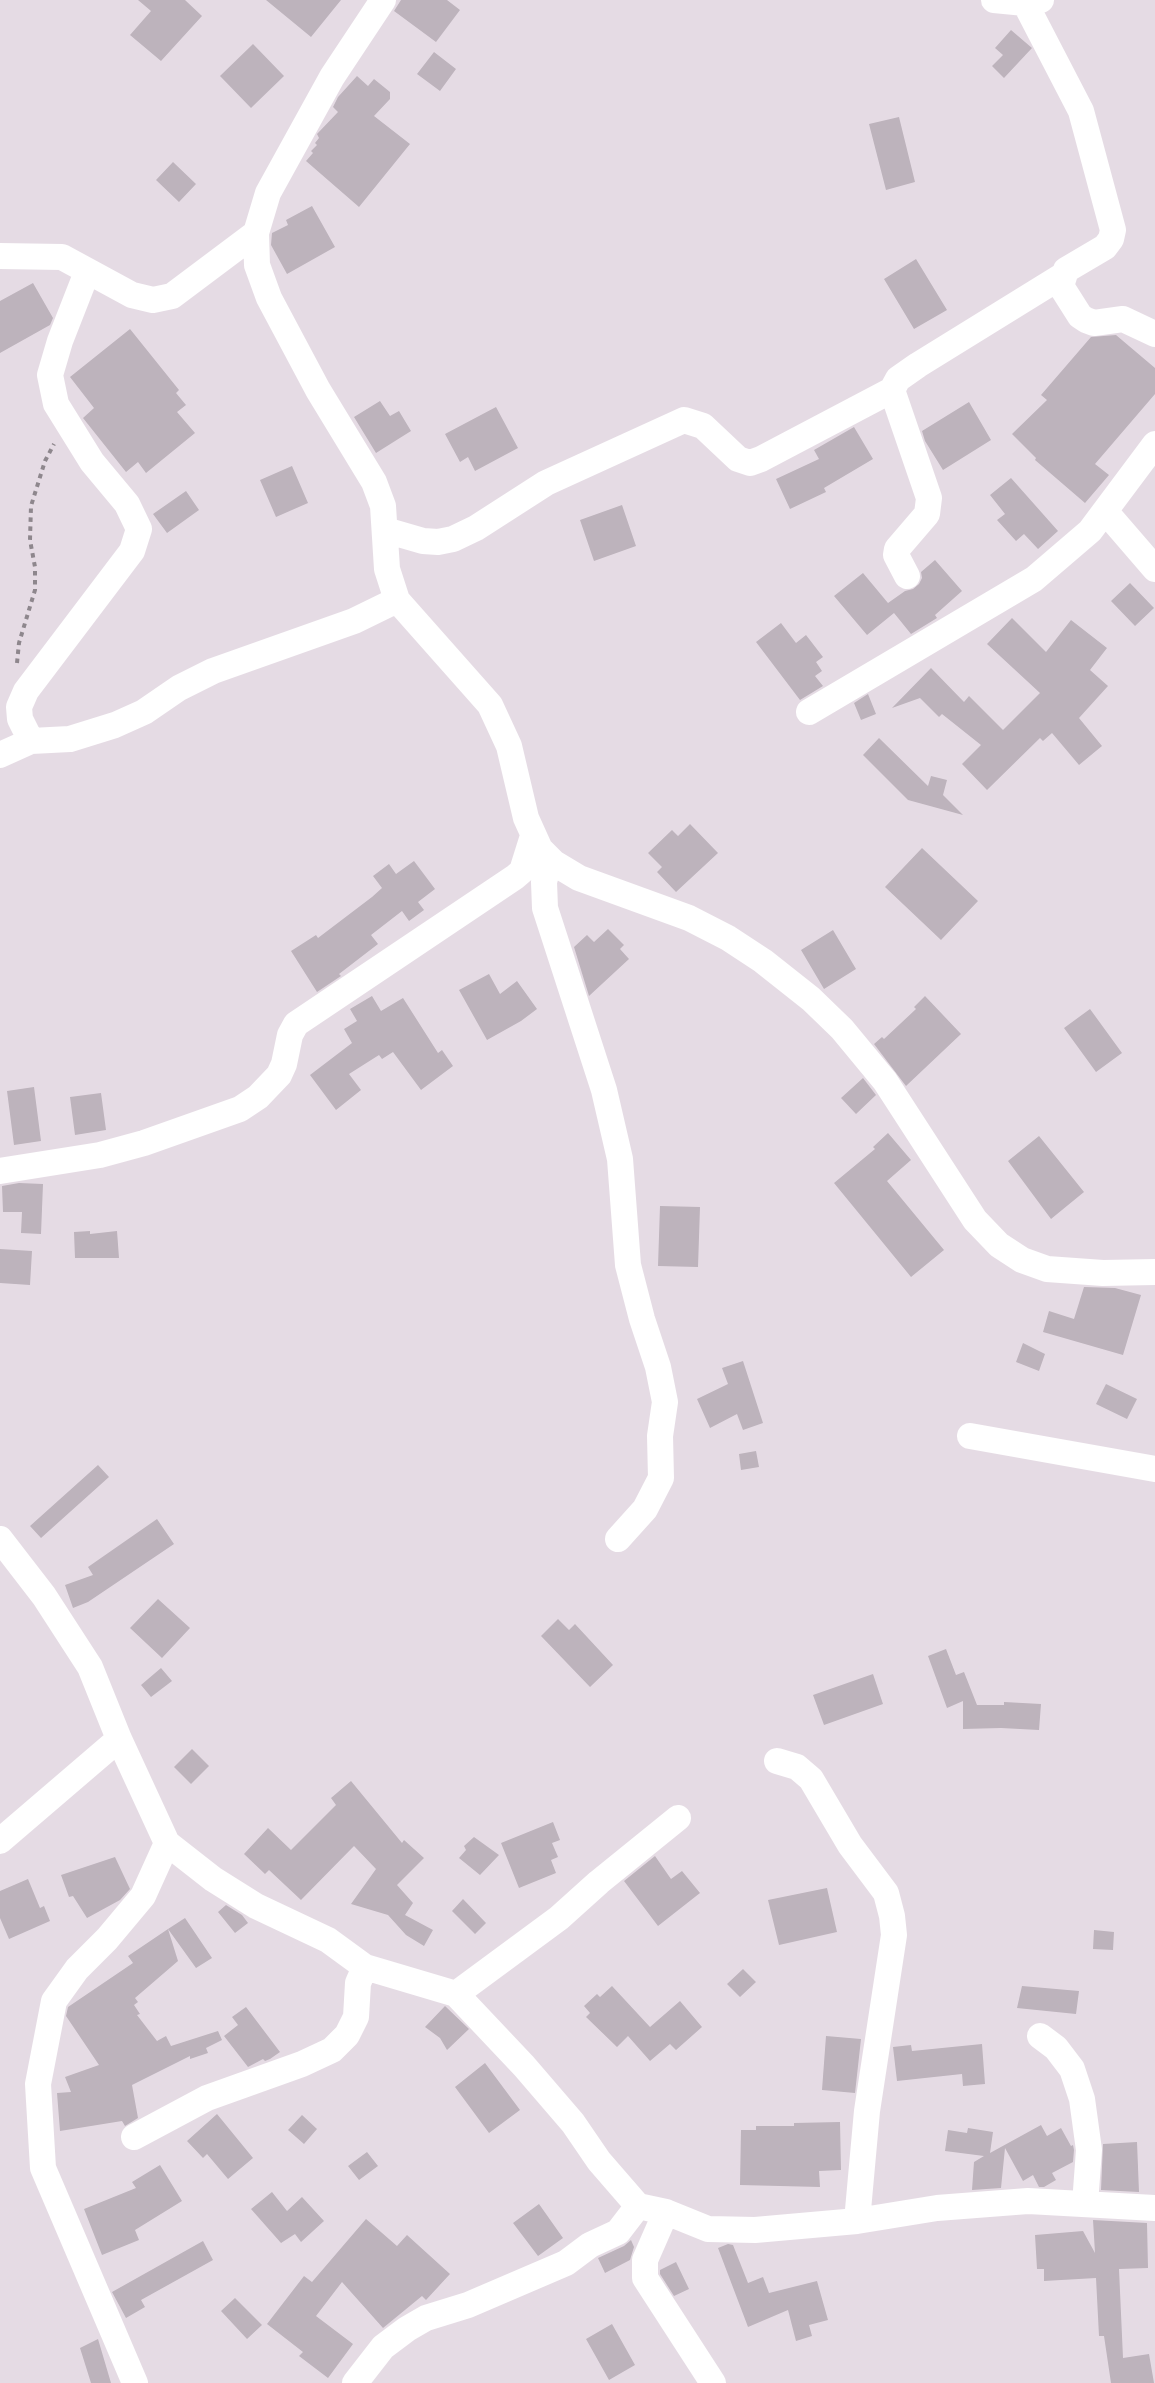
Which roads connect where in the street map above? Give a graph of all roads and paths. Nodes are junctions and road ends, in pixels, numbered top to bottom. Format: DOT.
graph roads {
  1 [pos="383,0"];
  2 [pos="1015,1"];
  3 [pos="256,233"];
  4 [pos="0,256"];
  5 [pos="87,272"];
  6 [pos="1062,276"];
  7 [pos="1155,334"];
  8 [pos="892,390"];
  9 [pos="66,421"];
  10 [pos="1155,444"];
  11 [pos="1105,511"];
  12 [pos="385,530"];
  13 [pos="1155,569"];
  14 [pos="907,576"];
  15 [pos="397,600"];
  16 [pos="27,691"];
  17 [pos="809,712"];
  18 [pos="11,745"];
  19 [pos="533,836"];
  20 [pos="550,859"];
  21 [pos="0,1171"];
  22 [pos="1155,1272"];
  23 [pos="970,1436"];
  24 [pos="1155,1469"];
  25 [pos="0,1539"];
  26 [pos="618,1539"];
  27 [pos="118,1739"];
  28 [pos="777,1761"];
  29 [pos="678,1818"];
  30 [pos="0,1841"];
  31 [pos="167,1843"];
  32 [pos="365,1967"];
  33 [pos="456,1994"];
  34 [pos="1040,2036"];
  35 [pos="134,2137"];
  36 [pos="1085,2204"];
  37 [pos="638,2206"];
  38 [pos="1155,2208"];
  39 [pos="666,2212"];
  40 [pos="857,2220"];
  41 [pos="135,2383"];
  42 [pos="354,2383"];
  43 [pos="714,2383"];
  1 -- 3 [label="street"];
  2 -- 6 [label="street"];
  3 -- 5 [label="street"];
  3 -- 12 [label="street"];
  4 -- 5 [label="street"];
  5 -- 9 [label="street"];
  6 -- 7 [label="street"];
  6 -- 8 [label="street"];
  8 -- 12 [label="street"];
  8 -- 14 [label="street"];
  9 -- 16 [label="path"];
  9 -- 16 [label="street"];
  10 -- 11 [label="street"];
  11 -- 13 [label="street"];
  11 -- 17 [label="street"];
  12 -- 15 [label="street"];
  15 -- 18 [label="street"];
  15 -- 19 [label="street"];
  16 -- 18 [label="street"];
  19 -- 20 [label="street"];
  19 -- 21 [label="street"];
  20 -- 22 [label="street"];
  20 -- 26 [label="street"];
  23 -- 24 [label="street"];
  25 -- 27 [label="street"];
  27 -- 30 [label="street"];
  27 -- 31 [label="street"];
  28 -- 40 [label="street"];
  29 -- 33 [label="street"];
  31 -- 32 [label="street"];
  31 -- 41 [label="street"];
  32 -- 33 [label="street"];
  32 -- 35 [label="street"];
  33 -- 37 [label="street"];
  34 -- 36 [label="street"];
  36 -- 38 [label="street"];
  36 -- 40 [label="street"];
  37 -- 39 [label="street"];
  37 -- 42 [label="street"];
  39 -- 40 [label="street"];
  39 -- 43 [label="street"];
}
